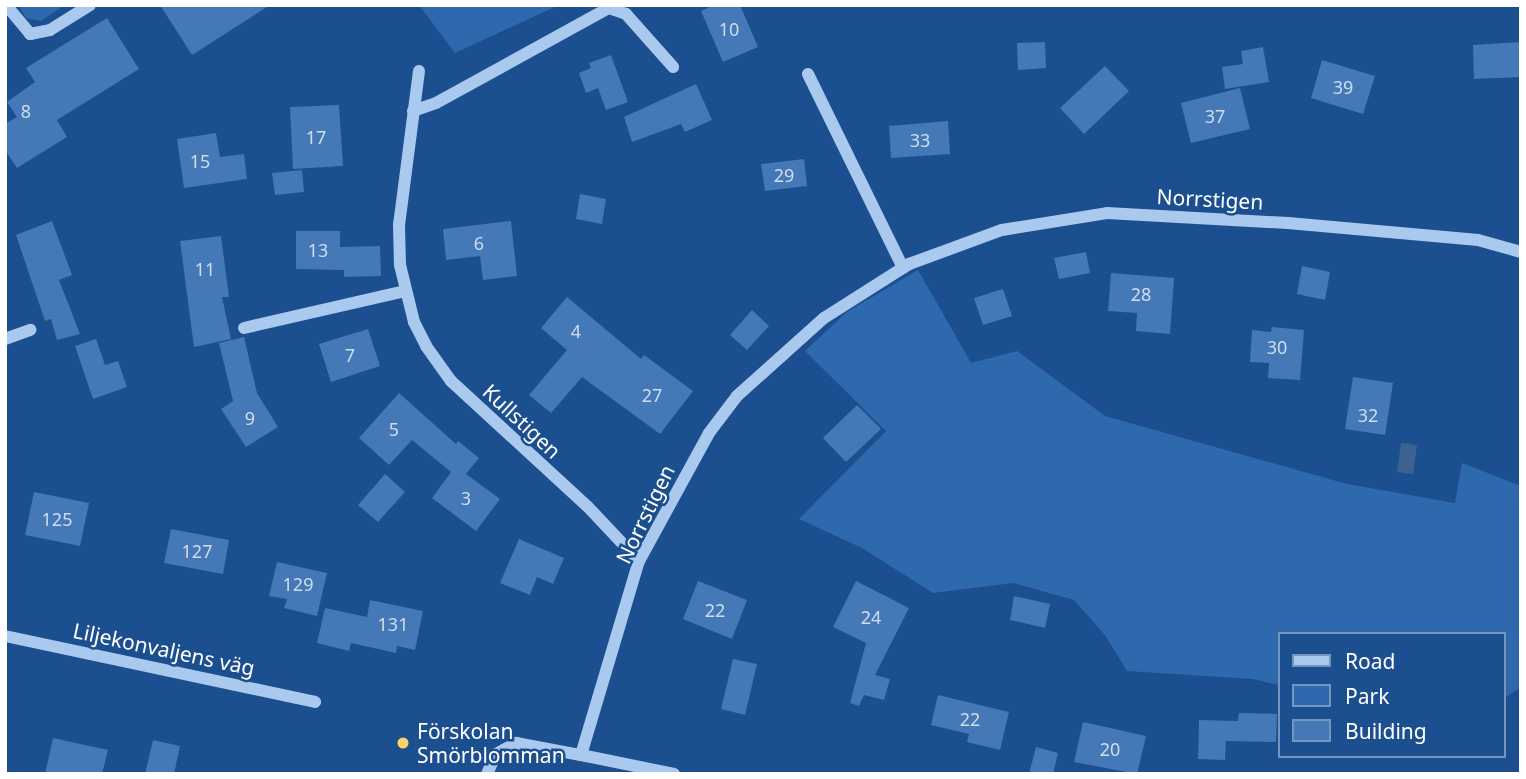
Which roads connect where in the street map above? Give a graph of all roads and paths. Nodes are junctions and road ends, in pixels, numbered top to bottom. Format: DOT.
graph roads {
  1 [pos="6,5"];
  2 [pos="90,5"];
  3 [pos="673,67"];
  4 [pos="419,71"];
  5 [pos="808,74"];
  6 [pos="413,111"];
  7 [pos="1521,252"];
  8 [pos="903,268"];
  9 [pos="406,290"];
  10 [pos="244,328"];
  11 [pos="30,330"];
  12 [pos="5,339"];
  13 [pos="639,561"];
  14 [pos="5,636"];
  15 [pos="315,702"];
  16 [pos="581,755"];
  17 [pos="487,774"];
  18 [pos="674,774"];
  1 -- 2 [label="street"];
  3 -- 6 [label="street"];
  4 -- 6 [label="street, Kullstigen"];
  5 -- 8 [label="street"];
  6 -- 9 [label="street, Kullstigen"];
  7 -- 8 [label="street, Norrstigen"];
  8 -- 13 [label="street, Norrstigen"];
  9 -- 10 [label="street"];
  9 -- 13 [label="street, Kullstigen"];
  11 -- 12 [label="street"];
  13 -- 16 [label="street, Norrstigen"];
  14 -- 15 [label="street, Liljekonvaljens väg"];
  16 -- 17 [label="street"];
  16 -- 18 [label="street"];
}
